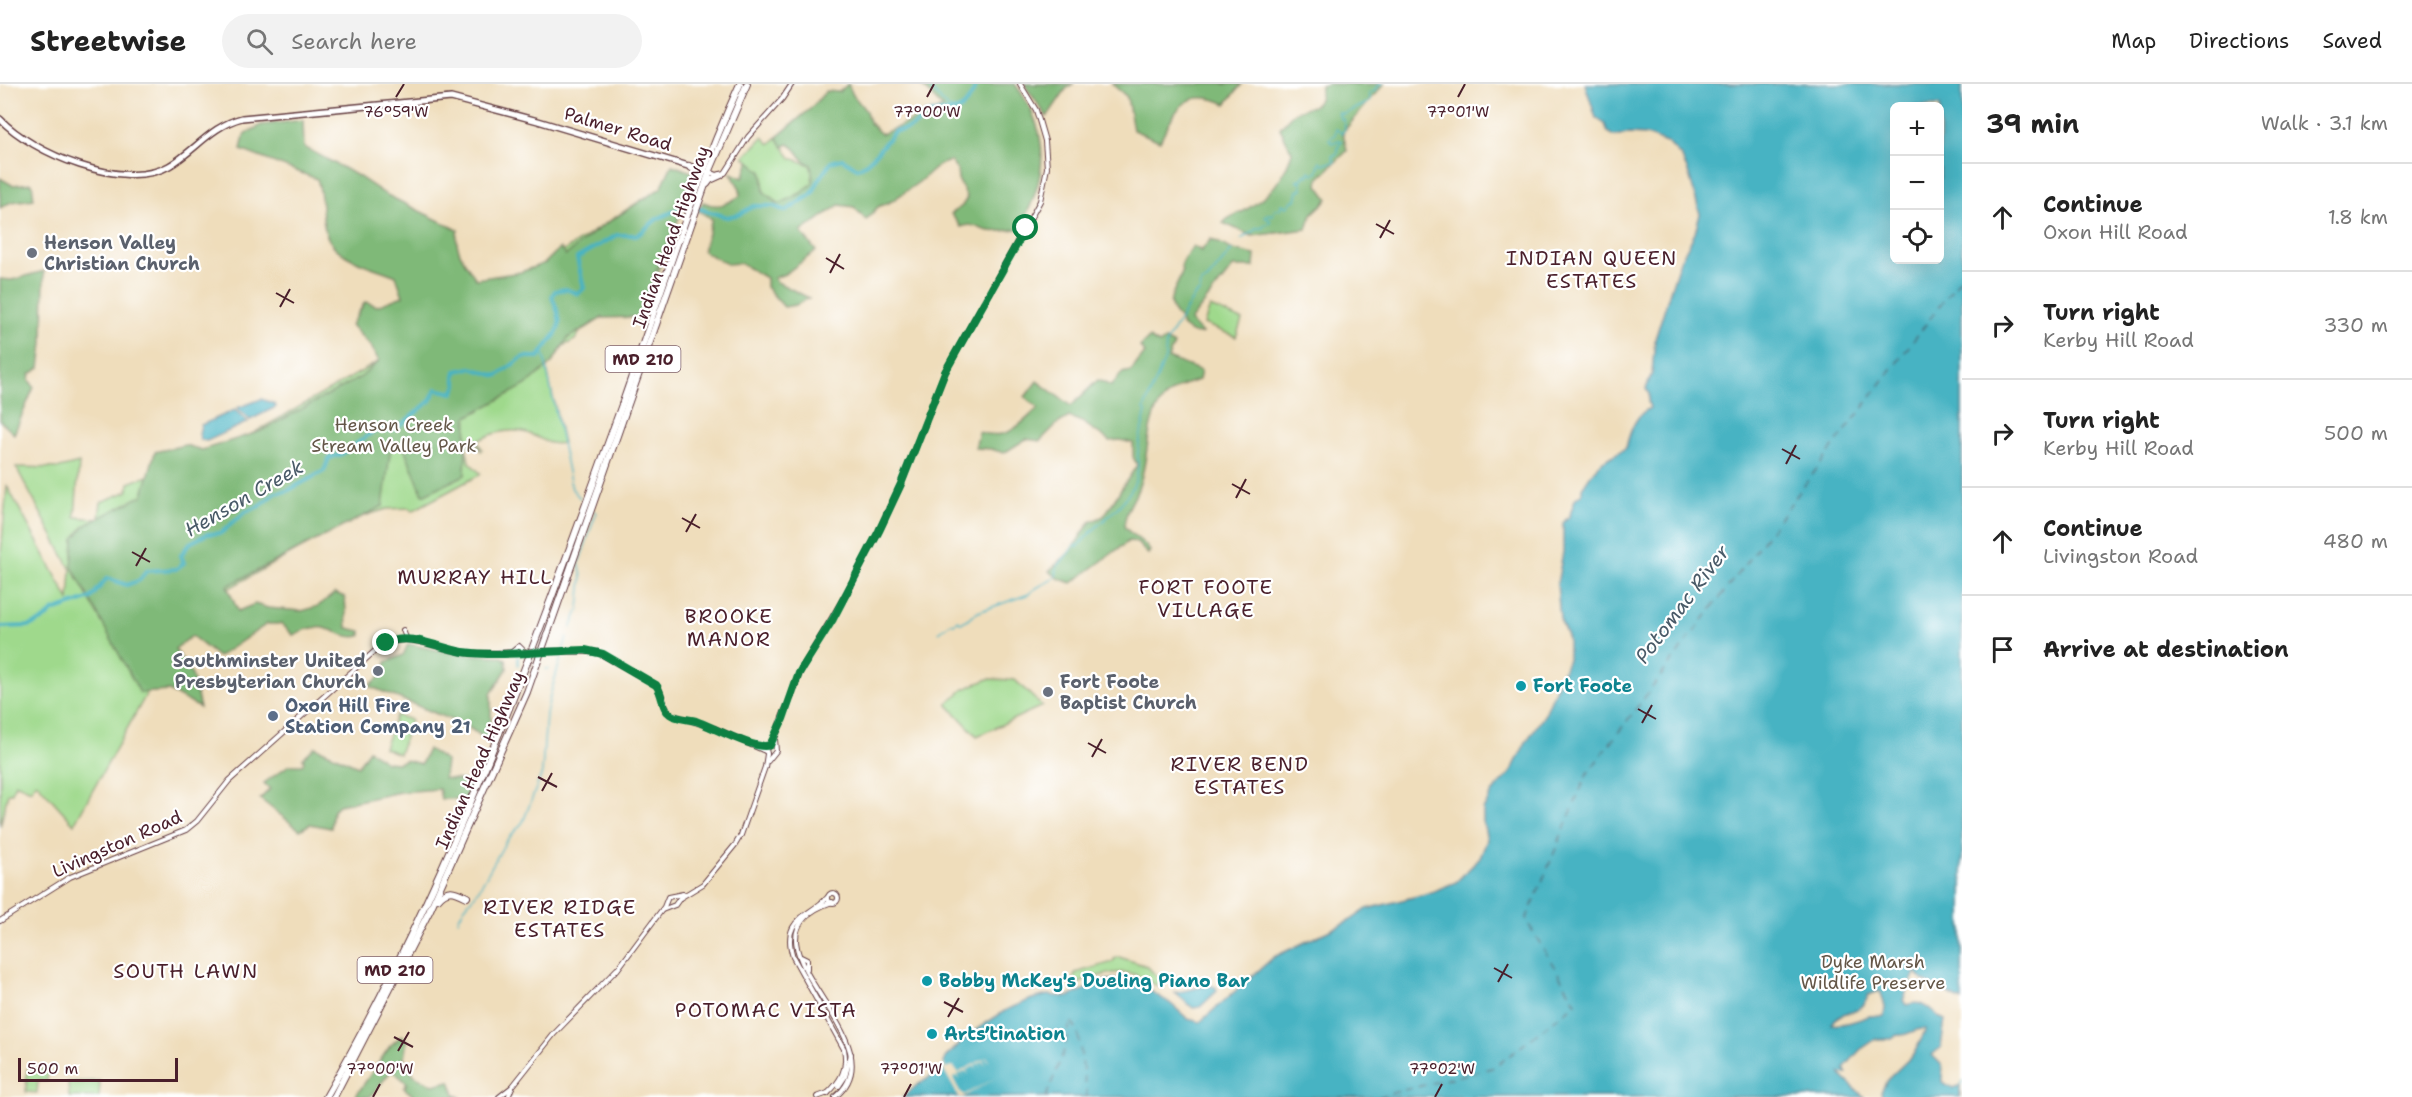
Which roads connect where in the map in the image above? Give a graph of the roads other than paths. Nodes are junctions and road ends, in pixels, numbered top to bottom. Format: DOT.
graph roads {
  1 [pos="740,84"];
  2 [pos="747,84"];
  3 [pos="792,84"];
  4 [pos="1020,84"];
  5 [pos="0,119"];
  6 [pos="689,166"];
  7 [pos="707,172"];
  8 [pos="721,175"];
  9 [pos="700,180"];
  10 [pos="703,192"];
  11 [pos="694,208"];
  12 [pos="579,522"];
  13 [pos="578,549"];
  14 [pos="403,630"];
  15 [pos="406,638"];
  16 [pos="537,651"];
  17 [pos="775,738"];
  18 [pos="776,748"];
  19 [pos="767,749"];
  20 [pos="773,756"];
  21 [pos="496,761"];
  22 [pos="765,767"];
  23 [pos="482,778"];
  24 [pos="467,897"];
  25 [pos="828,897"];
  26 [pos="677,898"];
  27 [pos="832,902"];
  28 [pos="669,904"];
  29 [pos="429,912"];
  30 [pos="0,921"];
  31 [pos="808,980"];
  32 [pos="821,997"];
  33 [pos="851,1054"];
  34 [pos="827,1094"];
  35 [pos="508,1095"];
  36 [pos="326,1097"];
  37 [pos="333,1097"];
  38 [pos="499,1097"];
  39 [pos="817,1097"];
  40 [pos="835,1097"];
  1 -- 7 [label="highway, Indian Head Highway / MD 210"];
  2 -- 7 [label="highway, Indian Head Highway / MD 210"];
  3 -- 8 [label="main road"];
  4 -- 17 [label="main road"];
  5 -- 6 [label="main road, Palmer Road"];
  6 -- 7 [label="main road, Palmer Road"];
  6 -- 9 [label="highway"];
  7 -- 8 [label="main road"];
  7 -- 9 [label="highway, Indian Head Highway / MD 210"];
  7 -- 10 [label="highway, Indian Head Highway / MD 210"];
  8 -- 10 [label="highway"];
  9 -- 11 [label="highway, Indian Head Highway / MD 210"];
  10 -- 11 [label="highway, Indian Head Highway / MD 210"];
  11 -- 12 [label="highway, Indian Head Highway / MD 210"];
  11 -- 13 [label="highway, Indian Head Highway / MD 210"];
  12 -- 16 [label="highway"];
  12 -- 23 [label="highway, Indian Head Highway / MD 210"];
  13 -- 16 [label="highway"];
  13 -- 21 [label="highway, Indian Head Highway / MD 210"];
  14 -- 15 [label="main road"];
  15 -- 16 [label="main road, bridge"];
  15 -- 30 [label="main road, Livingston Road"];
  16 -- 19 [label="main road, bridge"];
  16 -- 21 [label="highway"];
  16 -- 23 [label="highway"];
  17 -- 18 [label="main road"];
  17 -- 19 [label="main road"];
  18 -- 19 [label="main road"];
  18 -- 20 [label="main road"];
  19 -- 20 [label="main road"];
  19 -- 22 [label="main road"];
  20 -- 22 [label="main road"];
  21 -- 29 [label="highway, Indian Head Highway / MD 210"];
  22 -- 26 [label="main road"];
  23 -- 36 [label="highway, Indian Head Highway / MD 210"];
  24 -- 29 [label="highway"];
  25 -- 27 [label="main road"];
  25 -- 27 [label="main road"];
  25 -- 31 [label="main road"];
  26 -- 28 [label="main road"];
  26 -- 28 [label="main road"];
  27 -- 32 [label="main road"];
  28 -- 35 [label="main road"];
  29 -- 37 [label="highway, Indian Head Highway / MD 210"];
  31 -- 32 [label="main road"];
  31 -- 34 [label="main road"];
  32 -- 33 [label="main road"];
  33 -- 34 [label="main road"];
  33 -- 40 [label="main road"];
  34 -- 39 [label="main road"];
  35 -- 38 [label="main road"];
}
